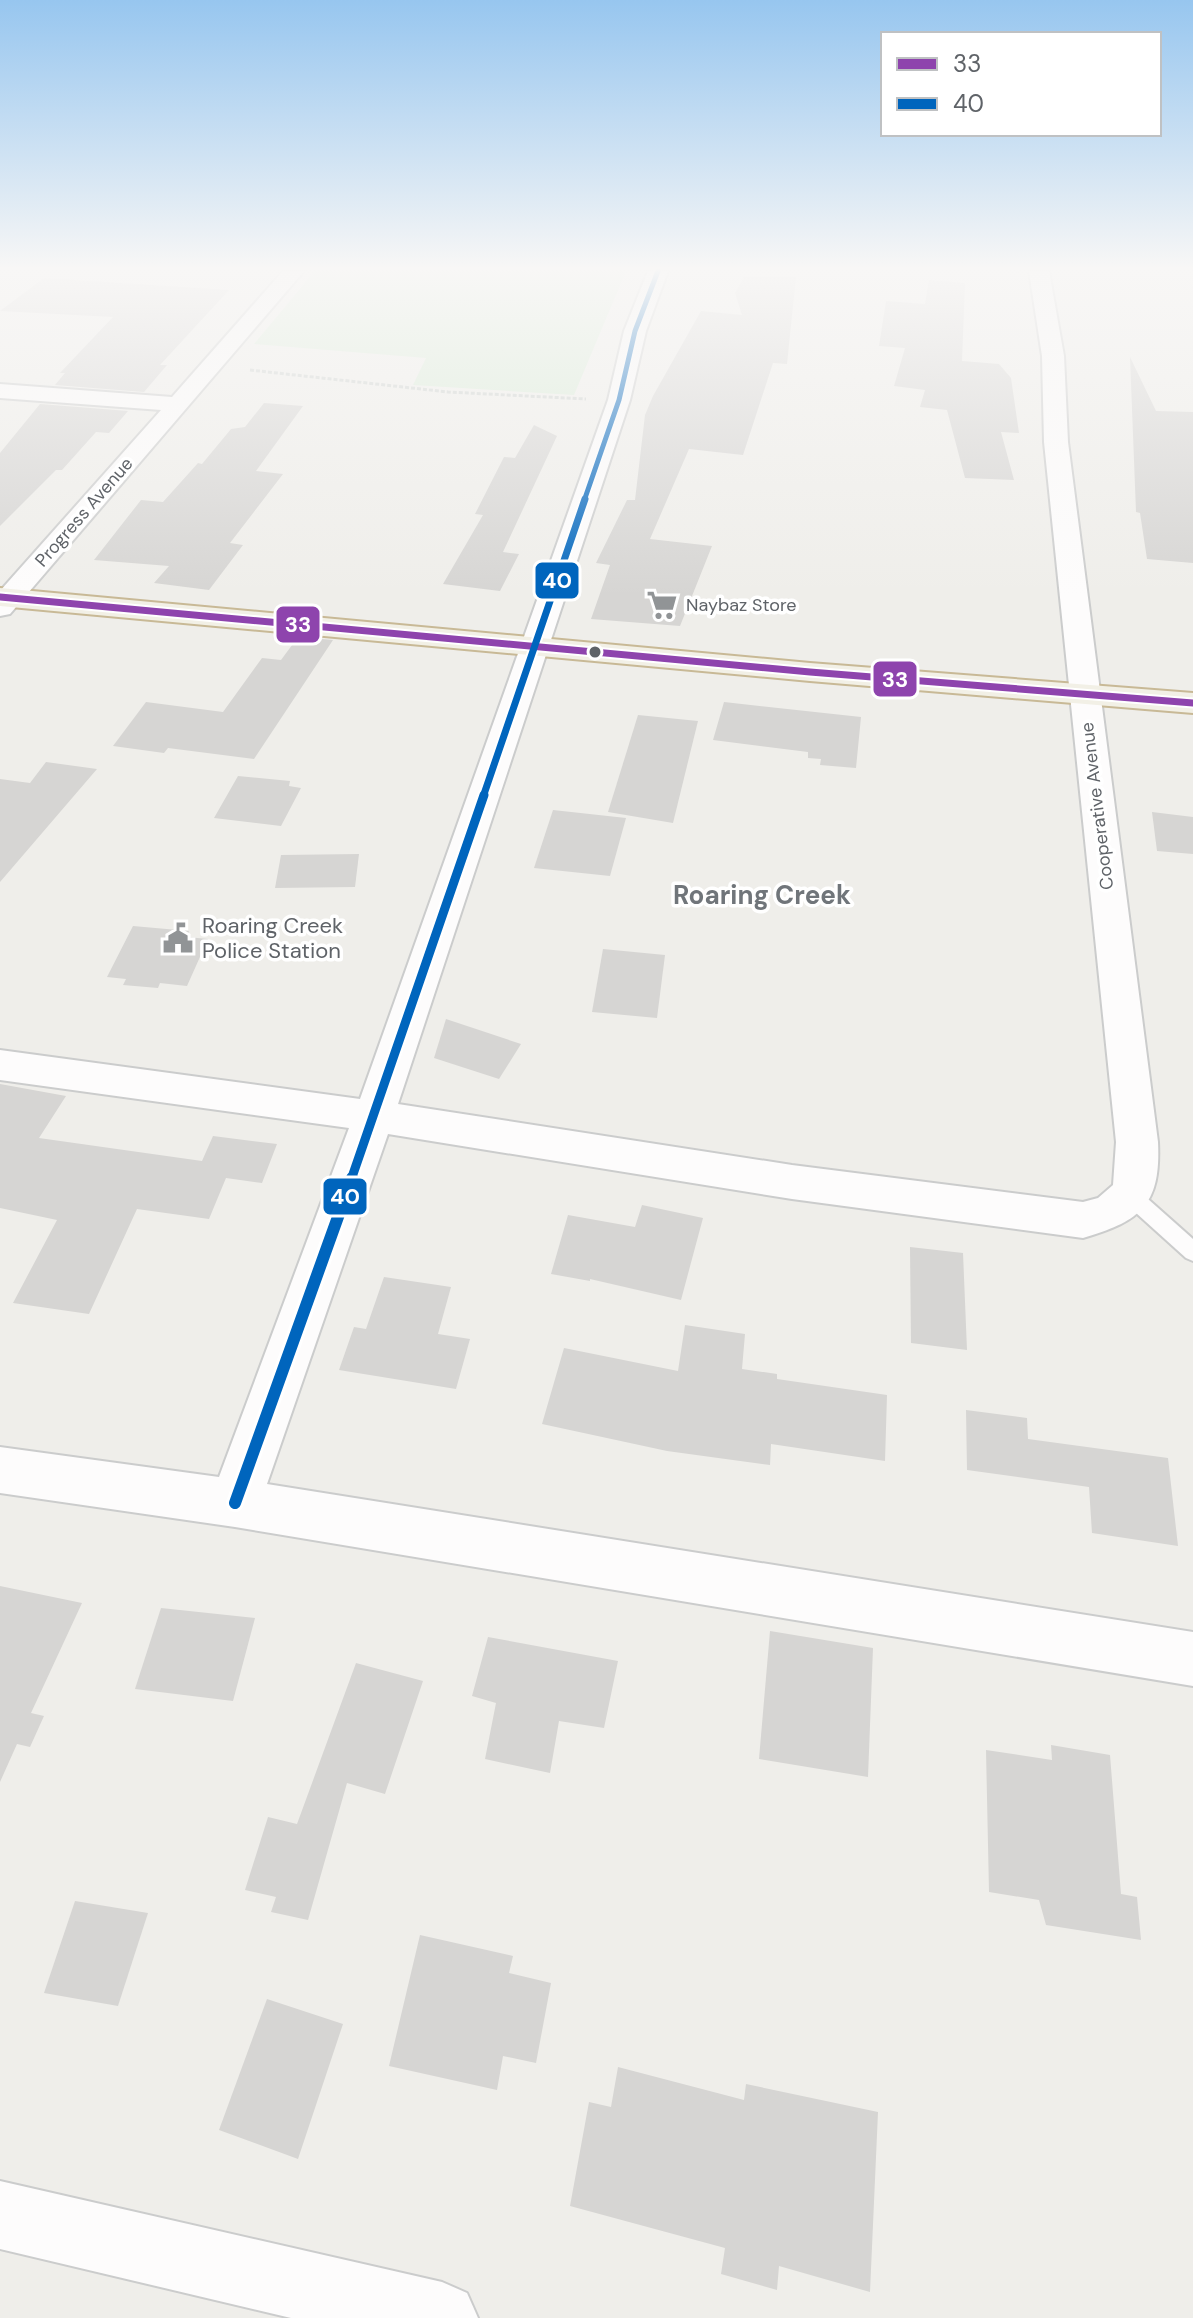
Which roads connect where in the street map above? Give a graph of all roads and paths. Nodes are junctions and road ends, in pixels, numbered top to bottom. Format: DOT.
graph roads {
  1 [pos="200,379"];
  2 [pos="326,379"];
  3 [pos="624,379"];
  4 [pos="1054,379"];
  5 [pos="0,391"];
  6 [pos="619,400"];
  7 [pos="178,404"];
  8 [pos="3,601"];
  9 [pos="534,645"];
  10 [pos="1084,693"];
  11 [pos="1193,703"];
  12 [pos="0,1065"];
  13 [pos="374,1116"];
  14 [pos="1132,1197"];
  15 [pos="1193,1252"];
  16 [pos="0,1470"];
  17 [pos="235,1503"];
  18 [pos="1193,1659"];
  19 [pos="0,2215"];
  20 [pos="442,2318"];
  1 -- 7 [label="street, Progress Avenue"];
  2 -- 6 [label="path"];
  3 -- 6 [label="street"];
  4 -- 10 [label="street, Cooperative Avenue"];
  5 -- 7 [label="street"];
  6 -- 9 [label="street"];
  7 -- 8 [label="street, Progress Avenue"];
  8 -- 9 [label="highway"];
  9 -- 10 [label="highway"];
  9 -- 13 [label="street"];
  10 -- 11 [label="highway"];
  10 -- 14 [label="street, Cooperative Avenue"];
  12 -- 13 [label="street"];
  13 -- 14 [label="street"];
  13 -- 17 [label="street"];
  14 -- 15 [label="lane"];
  16 -- 17 [label="street"];
  17 -- 18 [label="street"];
  19 -- 20 [label="street"];
}
